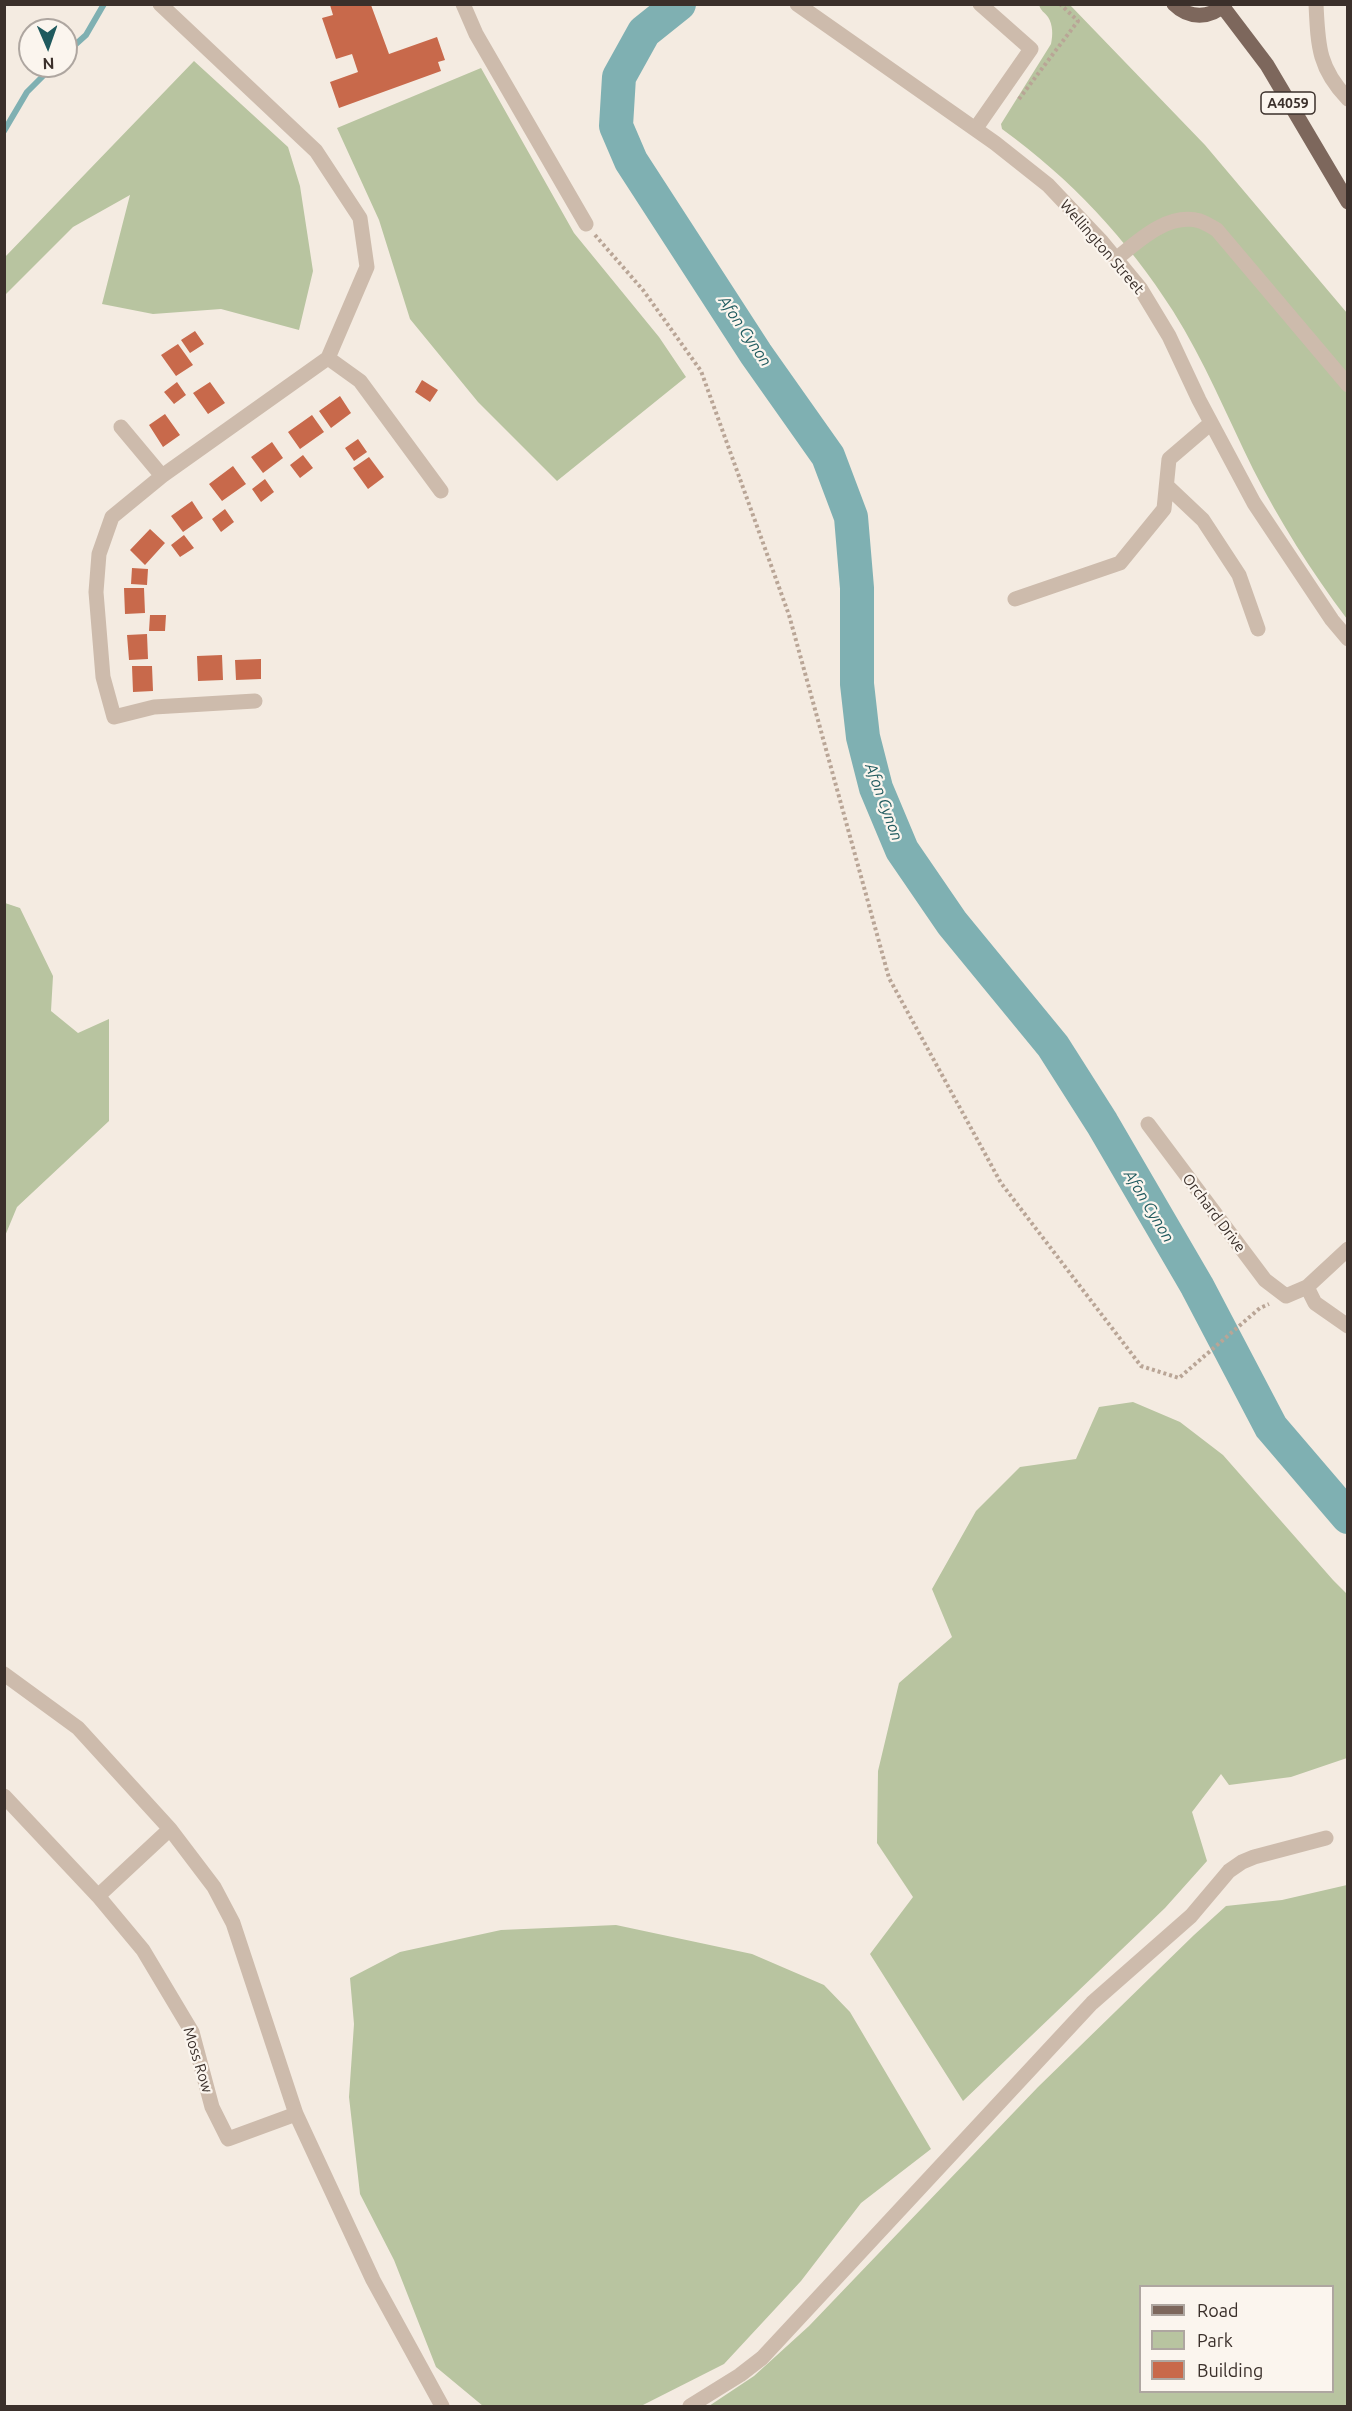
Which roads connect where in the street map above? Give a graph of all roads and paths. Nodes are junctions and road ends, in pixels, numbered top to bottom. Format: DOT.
graph roads {
  1 [pos="464,4"];
  2 [pos="796,4"];
  3 [pos="980,4"];
  4 [pos="1174,4"];
  5 [pos="1316,4"];
  6 [pos="1224,6"];
  7 [pos="164,7"];
  8 [pos="816,10"];
  9 [pos="1347,99"];
  10 [pos="976,128"];
  11 [pos="1347,202"];
  12 [pos="586,224"];
  13 [pos="1116,259"];
  14 [pos="328,358"];
  15 [pos="1347,385"];
  16 [pos="1211,423"];
  17 [pos="121,427"];
  18 [pos="162,476"];
  19 [pos="1167,486"];
  20 [pos="441,491"];
  21 [pos="1015,599"];
  22 [pos="1258,629"];
  23 [pos="1347,639"];
  24 [pos="255,701"];
  25 [pos="1149,1124"];
  26 [pos="1347,1249"];
  27 [pos="1307,1287"];
  28 [pos="1286,1296"];
  29 [pos="1347,1326"];
  30 [pos="4,1674"];
  31 [pos="4,1796"];
  32 [pos="170,1829"];
  33 [pos="1326,1838"];
  34 [pos="98,1896"];
  35 [pos="296,2114"];
  36 [pos="442,2406"];
  37 [pos="690,2406"];
  1 -- 12 [label="street"];
  2 -- 8 [label="street, Wellington Street"];
  3 -- 10 [label="street"];
  4 -- 6 [label="main road"];
  5 -- 9 [label="street"];
  6 -- 11 [label="main road, A4059"];
  7 -- 14 [label="street"];
  8 -- 10 [label="street, Wellington Street"];
  10 -- 13 [label="street, Wellington Street"];
  12 -- 28 [label="path"];
  13 -- 15 [label="street"];
  13 -- 16 [label="street, Wellington Street"];
  14 -- 18 [label="street"];
  14 -- 20 [label="street"];
  16 -- 19 [label="street"];
  16 -- 23 [label="street, Wellington Street"];
  17 -- 18 [label="street"];
  18 -- 24 [label="street"];
  19 -- 21 [label="street"];
  19 -- 22 [label="street"];
  25 -- 28 [label="street, Orchard Drive"];
  26 -- 27 [label="street"];
  27 -- 28 [label="street"];
  27 -- 29 [label="street"];
  30 -- 32 [label="street"];
  31 -- 34 [label="street"];
  32 -- 34 [label="street"];
  32 -- 35 [label="street"];
  33 -- 37 [label="street"];
  34 -- 35 [label="street, Moss Row"];
  35 -- 36 [label="street"];
}
